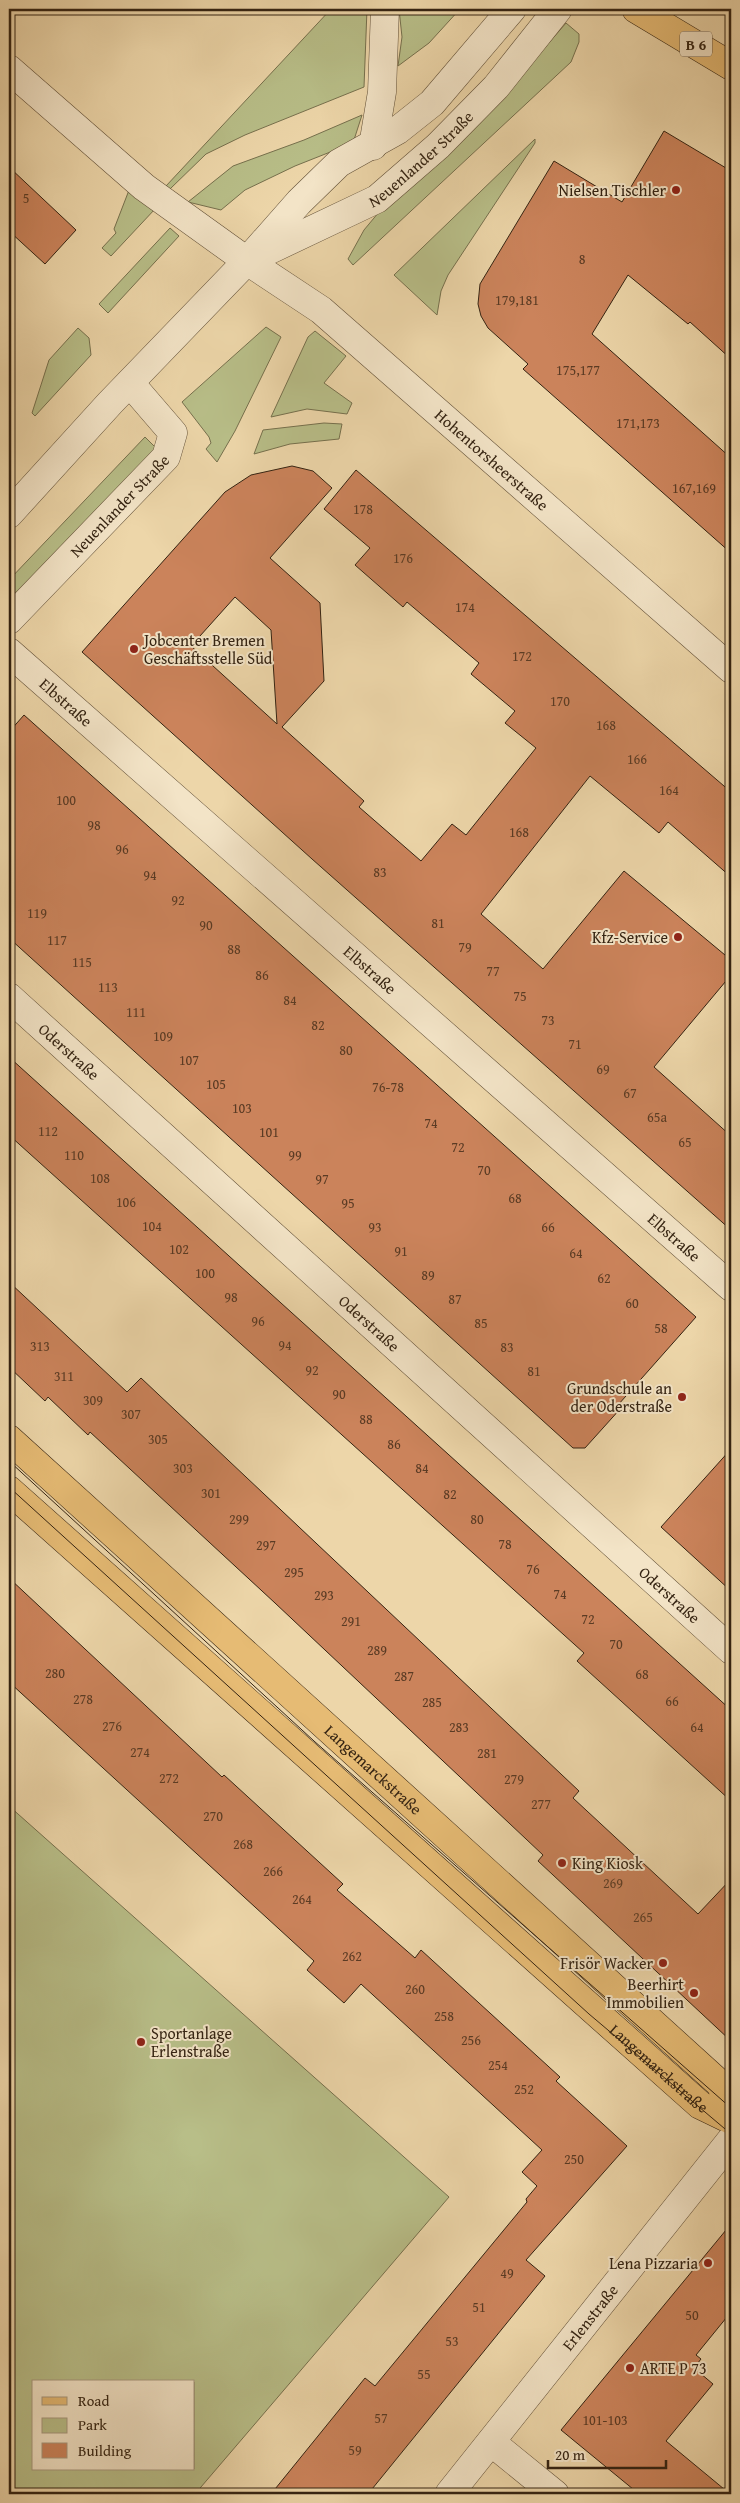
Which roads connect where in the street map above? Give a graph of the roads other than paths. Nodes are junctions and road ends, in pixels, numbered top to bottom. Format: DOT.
graph roads {
  1 [pos="385,9"];
  2 [pos="512,9"];
  3 [pos="558,9"];
  4 [pos="636,9"];
  5 [pos="731,66"];
  6 [pos="9,68"];
  7 [pos="373,146"];
  8 [pos="247,261"];
  9 [pos="130,383"];
  10 [pos="9,514"];
  11 [pos="9,620"];
  12 [pos="9,652"];
  13 [pos="731,669"];
  14 [pos="9,997"];
  15 [pos="731,1287"];
  16 [pos="9,1439"];
  17 [pos="9,1490"];
  18 [pos="731,1650"];
  19 [pos="731,2105"];
  20 [pos="731,2120"];
  21 [pos="731,2140"];
  22 [pos="491,2442"];
  23 [pos="449,2494"];
  24 [pos="555,2494"];
  1 -- 7 [label="street"];
  2 -- 7 [label="street, Neuenlander Straße"];
  3 -- 8 [label="street, Neuenlander Straße"];
  4 -- 5 [label="main road, B 6"];
  6 -- 8 [label="street, Hohentorsheerstraße"];
  7 -- 8 [label="street, Neuenlander Straße"];
  8 -- 9 [label="street, Neuenlander Straße"];
  8 -- 13 [label="street, Hohentorsheerstraße"];
  9 -- 10 [label="street, Neuenlander Straße"];
  9 -- 11 [label="street, Neuenlander Straße"];
  12 -- 15 [label="street, Elbstraße"];
  14 -- 18 [label="street, Oderstraße"];
  16 -- 19 [label="main road, Langemarckstraße"];
  17 -- 20 [label="main road, Langemarckstraße"];
  21 -- 22 [label="street, Erlenstraße"];
  22 -- 23 [label="street, Erlenstraße"];
  22 -- 24 [label="street"];
}
